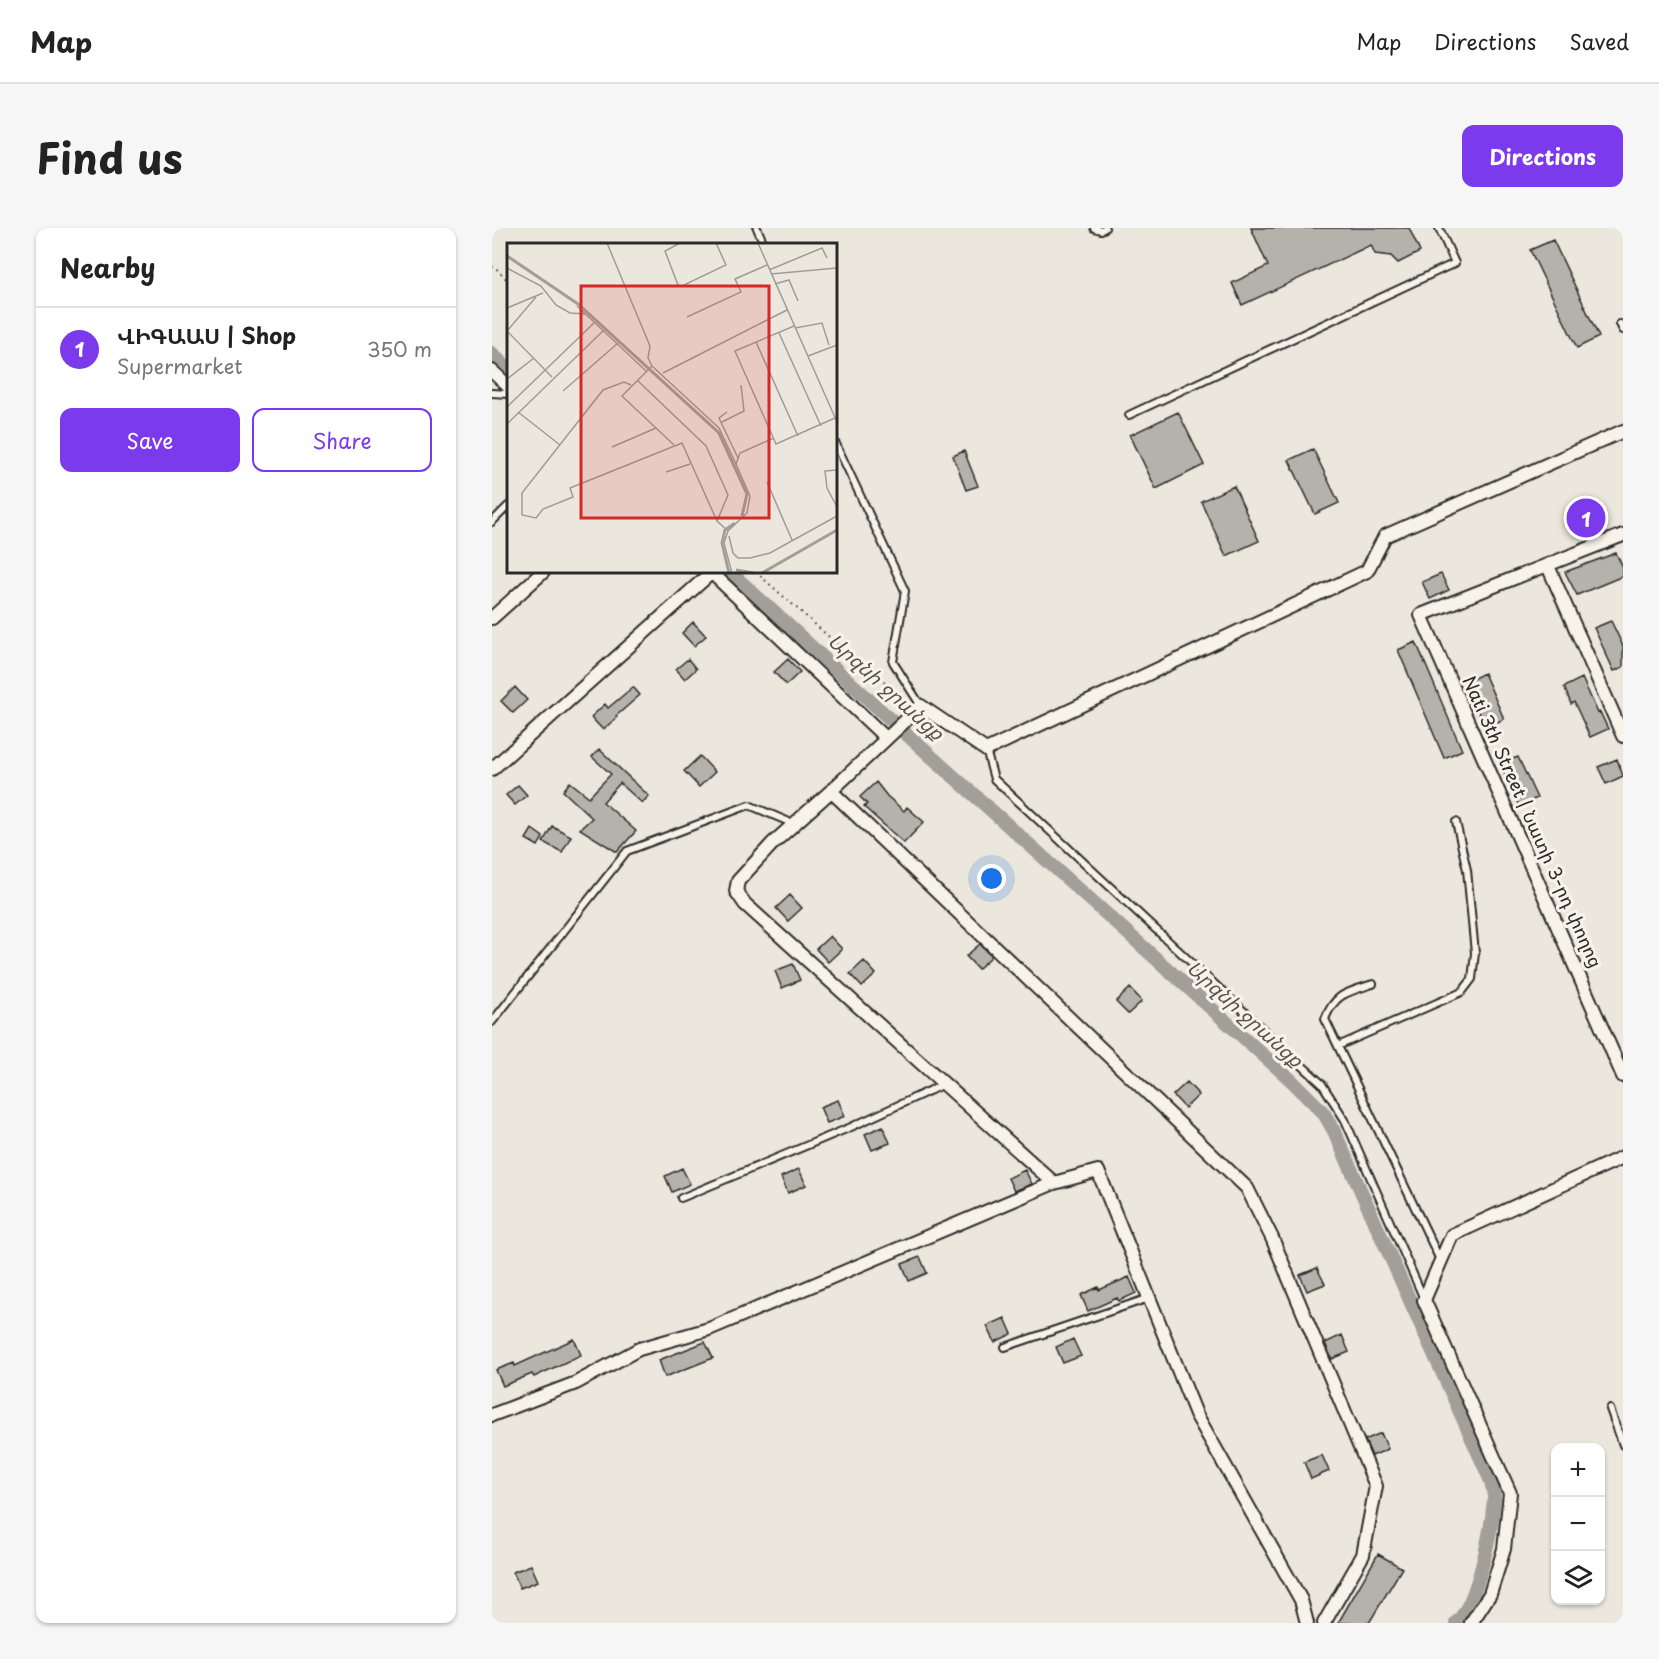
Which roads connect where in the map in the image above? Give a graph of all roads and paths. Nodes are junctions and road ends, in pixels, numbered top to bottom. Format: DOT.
graph roads {
  1 [pos="757,228"];
  2 [pos="1094,228"];
  3 [pos="1105,228"];
  4 [pos="1439,228"];
  5 [pos="764,243"];
  6 [pos="492,267"];
  7 [pos="507,280"];
  8 [pos="492,371"];
  9 [pos="507,385"];
  10 [pos="492,393"];
  11 [pos="507,394"];
  12 [pos="1129,415"];
  13 [pos="1623,431"];
  14 [pos="837,446"];
  15 [pos="507,507"];
  16 [pos="492,522"];
  17 [pos="1623,535"];
  18 [pos="1548,566"];
  19 [pos="542,573"];
  20 [pos="711,573"];
  21 [pos="713,573"];
  22 [pos="757,573"];
  23 [pos="492,618"];
  24 [pos="901,693"];
  25 [pos="921,706"];
  26 [pos="890,735"];
  27 [pos="1623,736"];
  28 [pos="986,750"];
  29 [pos="492,769"];
  30 [pos="831,791"];
  31 [pos="1456,822"];
  32 [pos="794,824"];
  33 [pos="1373,984"];
  34 [pos="492,1022"];
  35 [pos="1338,1046"];
  36 [pos="1623,1076"];
  37 [pos="944,1084"];
  38 [pos="1623,1157"];
  39 [pos="1053,1183"];
  40 [pos="681,1198"];
  41 [pos="1440,1260"];
  42 [pos="1149,1298"];
  43 [pos="1424,1300"];
  44 [pos="1005,1347"];
  45 [pos="1610,1409"];
  46 [pos="492,1415"];
  47 [pos="1623,1445"];
  48 [pos="1307,1623"];
  49 [pos="1324,1623"];
  50 [pos="1471,1623"];
  1 -- 5 [label="lane"];
  2 -- 3 [label="lane"];
  4 -- 12 [label="lane"];
  6 -- 7 [label="path"];
  8 -- 9 [label="street"];
  10 -- 11 [label="lane"];
  13 -- 28 [label="street"];
  14 -- 25 [label="lane"];
  15 -- 16 [label="lane"];
  17 -- 18 [label="street"];
  18 -- 27 [label="street"];
  18 -- 36 [label="street, Nati 3th Street | Նատի 3-րդ փողոց"];
  19 -- 23 [label="street"];
  20 -- 29 [label="street"];
  21 -- 26 [label="street"];
  22 -- 24 [label="path"];
  25 -- 26 [label="street"];
  25 -- 28 [label="street"];
  26 -- 30 [label="street"];
  28 -- 43 [label="lane"];
  30 -- 32 [label="street"];
  30 -- 49 [label="street"];
  31 -- 35 [label="lane"];
  32 -- 34 [label="lane"];
  32 -- 37 [label="street"];
  33 -- 35 [label="lane"];
  35 -- 41 [label="lane"];
  37 -- 39 [label="street"];
  37 -- 40 [label="lane"];
  38 -- 41 [label="street"];
  39 -- 42 [label="street"];
  39 -- 46 [label="street"];
  41 -- 43 [label="street"];
  42 -- 44 [label="lane"];
  42 -- 48 [label="street"];
  43 -- 50 [label="street"];
  45 -- 47 [label="lane"];
}
